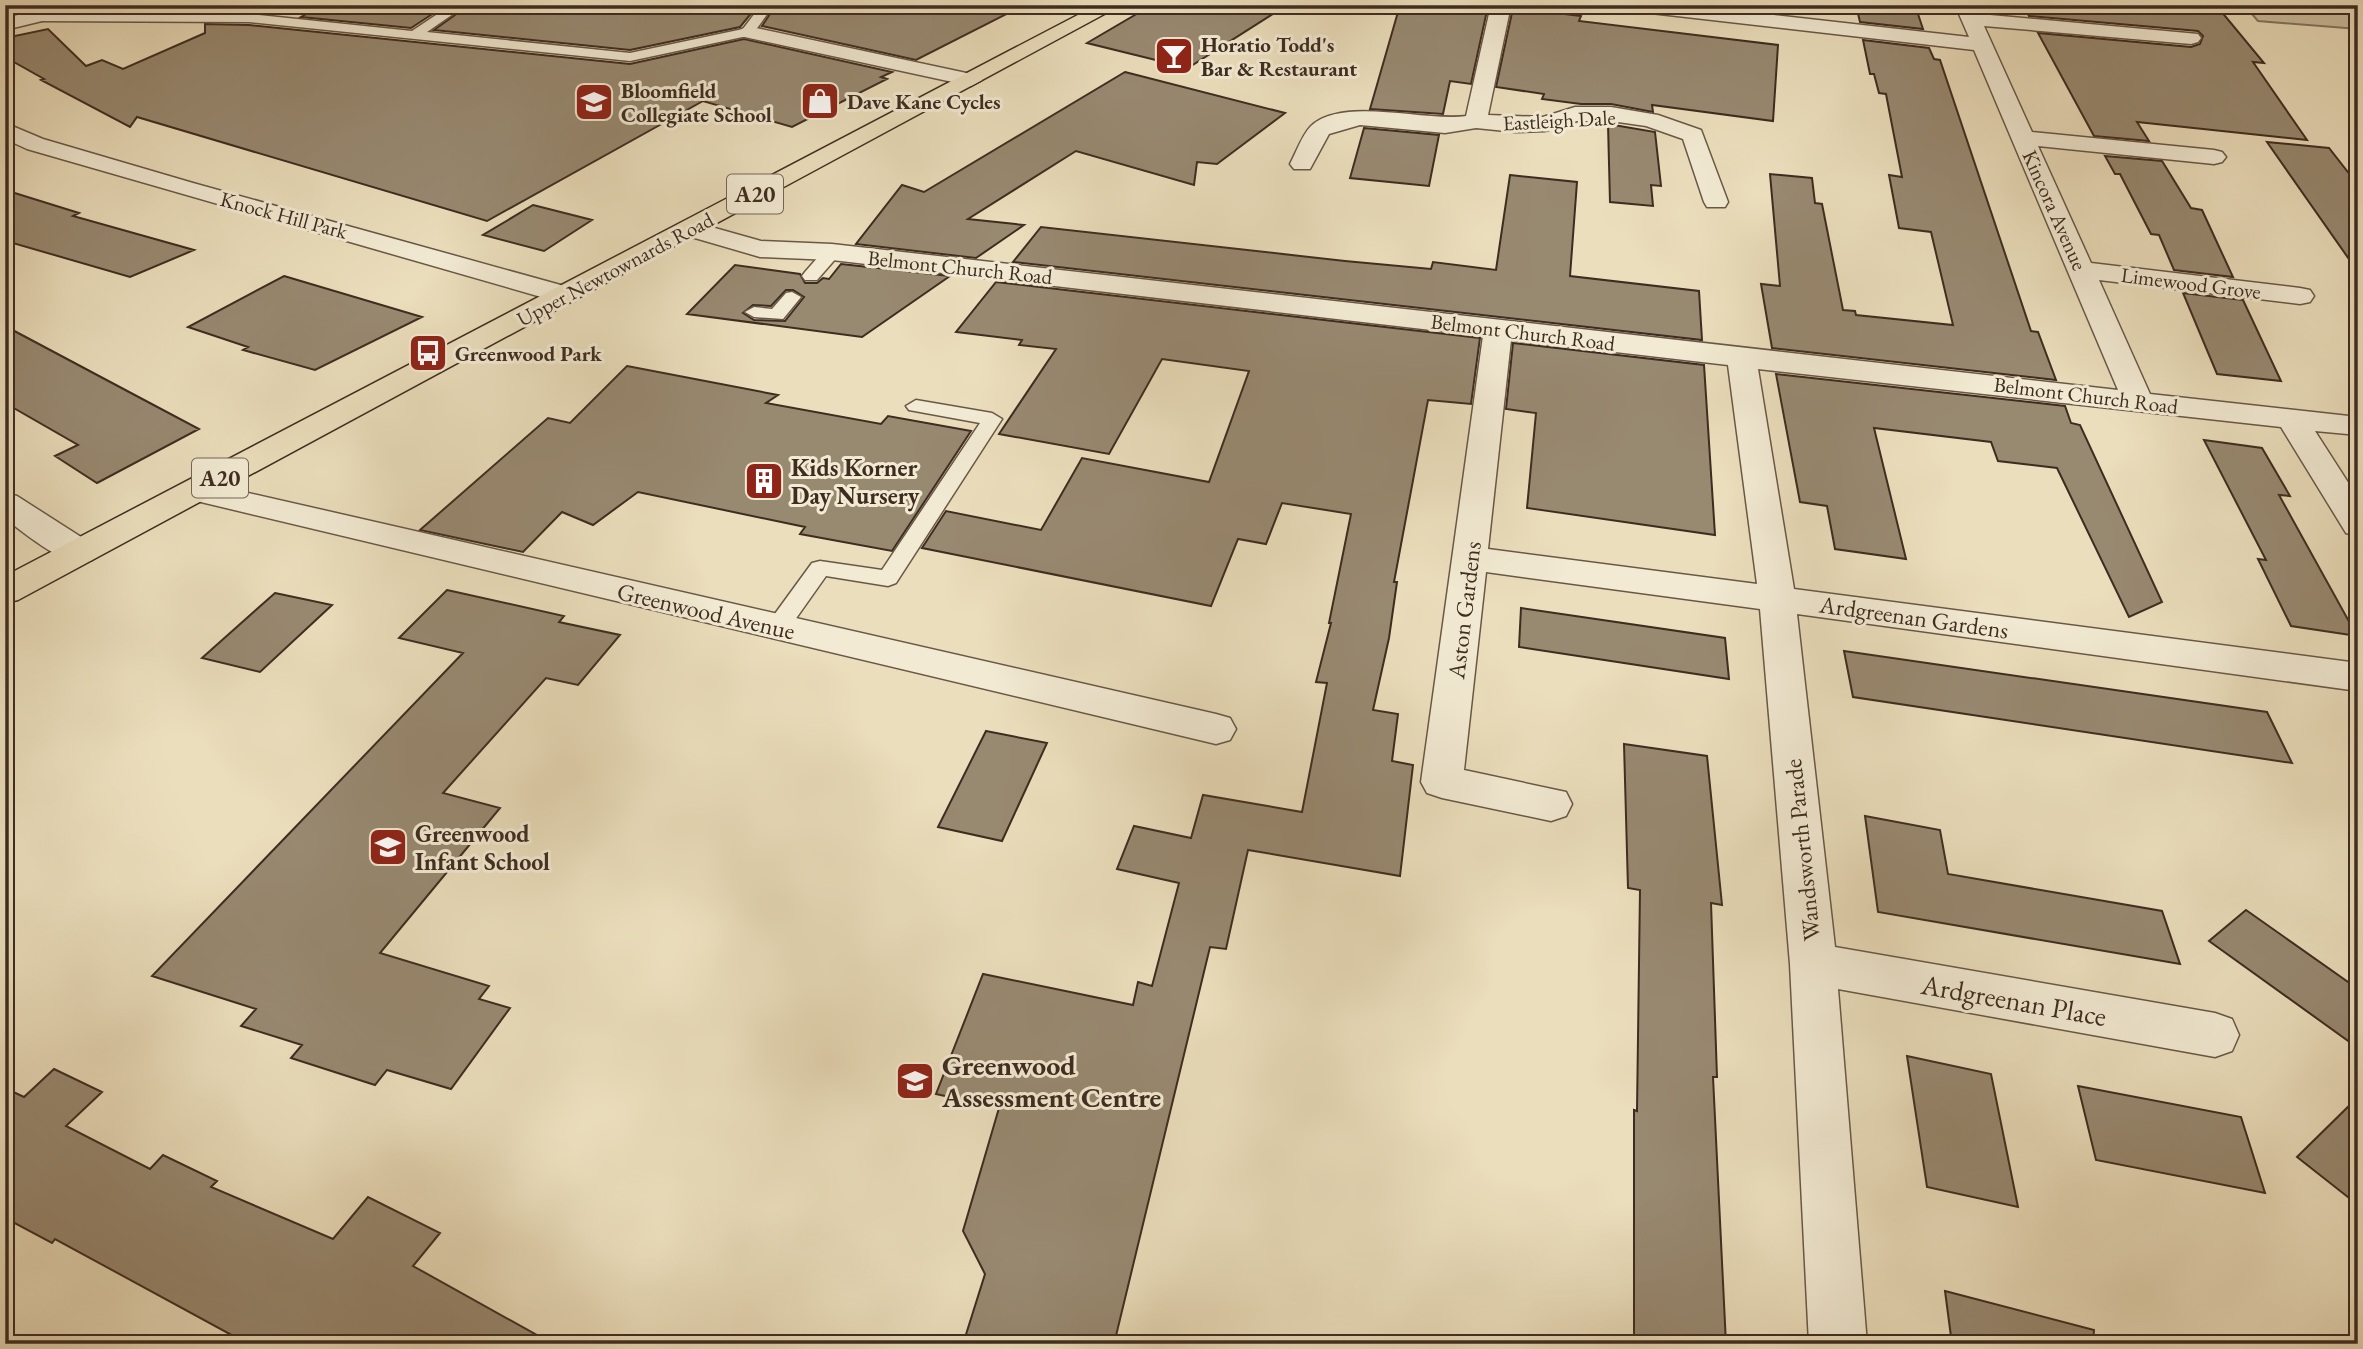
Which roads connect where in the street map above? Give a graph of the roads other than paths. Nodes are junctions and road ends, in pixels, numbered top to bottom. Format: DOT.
graph roads {
  1 [pos="460,5"];
  2 [pos="768,5"];
  3 [pos="1112,5"];
  4 [pos="1501,5"];
  5 [pos="1633,5"];
  6 [pos="1968,12"];
  7 [pos="35,17"];
  8 [pos="5,24"];
  9 [pos="747,32"];
  10 [pos="414,35"];
  11 [pos="2191,38"];
  12 [pos="1983,45"];
  13 [pos="971,80"];
  14 [pos="1476,121"];
  15 [pos="5,130"];
  16 [pos="2024,138"];
  17 [pos="35,144"];
  18 [pos="5,154"];
  19 [pos="2214,157"];
  20 [pos="1302,164"];
  21 [pos="1716,202"];
  22 [pos="690,229"];
  23 [pos="832,252"];
  24 [pos="2081,270"];
  25 [pos="811,276"];
  26 [pos="565,295"];
  27 [pos="2300,296"];
  28 [pos="792,297"];
  29 [pos="754,312"];
  30 [pos="1498,328"];
  31 [pos="1742,358"];
  32 [pos="2138,401"];
  33 [pos="916,406"];
  34 [pos="2291,418"];
  35 [pos="2358,426"];
  36 [pos="196,491"];
  37 [pos="5,503"];
  38 [pos="2358,525"];
  39 [pos="80,552"];
  40 [pos="1470,558"];
  41 [pos="5,591"];
  42 [pos="1777,599"];
  43 [pos="777,628"];
  44 [pos="2358,677"];
  45 [pos="1216,729"];
  46 [pos="1551,804"];
  47 [pos="1813,964"];
  48 [pos="2215,1035"];
  49 [pos="1838,1344"];
  1 -- 10 [label="lane"];
  2 -- 9 [label="lane"];
  3 -- 13 [label="main road, Upper Newtownards Road / A20"];
  4 -- 14 [label="street, Eastleigh Dale"];
  5 -- 12 [label="street"];
  6 -- 11 [label="street, Kincora Avenue"];
  6 -- 12 [label="street, Kincora Avenue"];
  7 -- 8 [label="street"];
  7 -- 10 [label="lane"];
  9 -- 10 [label="lane"];
  9 -- 13 [label="street"];
  12 -- 16 [label="street, Kincora Avenue"];
  13 -- 22 [label="main road, Upper Newtownards Road / A20"];
  14 -- 20 [label="street, Eastleigh Dale"];
  14 -- 21 [label="street, Eastleigh Dale"];
  15 -- 17 [label="street, Knock Hill Park"];
  16 -- 19 [label="street"];
  16 -- 24 [label="street, Kincora Avenue"];
  17 -- 18 [label="street"];
  17 -- 26 [label="street, Knock Hill Park"];
  22 -- 23 [label="street, Belmont Church Road"];
  22 -- 26 [label="main road, Upper Newtownards Road / A20"];
  23 -- 25 [label="lane"];
  23 -- 30 [label="street, Belmont Church Road"];
  24 -- 27 [label="street, Limewood Grove"];
  24 -- 32 [label="street, Kincora Avenue"];
  26 -- 36 [label="main road, Upper Newtownards Road / A20"];
  28 -- 29 [label="lane"];
  30 -- 31 [label="street, Belmont Church Road"];
  30 -- 40 [label="street, Aston Gardens"];
  31 -- 32 [label="street, Belmont Church Road"];
  31 -- 42 [label="street, Wandsworth Parade"];
  32 -- 34 [label="street, Belmont Church Road"];
  33 -- 43 [label="lane"];
  34 -- 35 [label="street, Belmont Church Road"];
  34 -- 38 [label="street"];
  36 -- 39 [label="main road, Upper Newtownards Road / A20"];
  36 -- 43 [label="street, Greenwood Avenue"];
  37 -- 39 [label="street"];
  39 -- 41 [label="main road, Upper Newtownards Road / A20"];
  40 -- 42 [label="street, Ardgreenan Gardens"];
  40 -- 46 [label="street, Aston Gardens"];
  42 -- 44 [label="street, Ardgreenan Gardens"];
  42 -- 47 [label="street, Wandsworth Parade"];
  43 -- 45 [label="street, Greenwood Avenue"];
  47 -- 48 [label="street, Ardgreenan Place"];
  47 -- 49 [label="street, Wandsworth Parade"];
}
